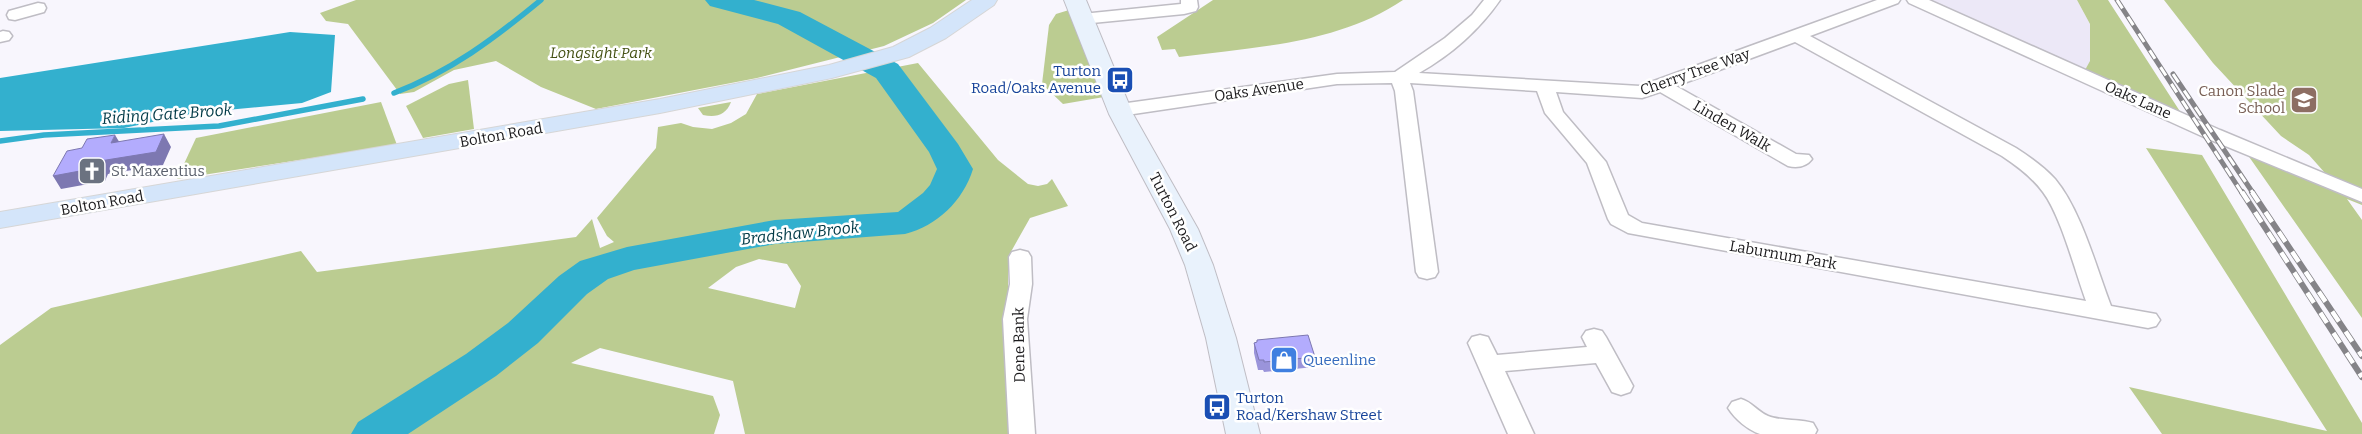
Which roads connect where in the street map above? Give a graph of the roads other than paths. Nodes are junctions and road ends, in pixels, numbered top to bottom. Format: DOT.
graph roads {
  1 [pos="986,0"];
  2 [pos="1492,0"];
  3 [pos="1892,0"];
  4 [pos="1915,0"];
  5 [pos="1189,3"];
  6 [pos="39,8"];
  7 [pos="1079,9"];
  8 [pos="15,15"];
  9 [pos="1796,36"];
  10 [pos="1399,76"];
  11 [pos="1662,85"];
  12 [pos="1544,87"];
  13 [pos="1120,110"];
  14 [pos="1802,159"];
  15 [pos="2362,196"];
  16 [pos="0,220"];
  17 [pos="1020,257"];
  18 [pos="1427,272"];
  19 [pos="2100,312"];
  20 [pos="2148,320"];
  21 [pos="1621,386"];
  22 [pos="1741,408"];
  23 [pos="1760,429"];
  24 [pos="1804,430"];
  25 [pos="1022,434"];
  26 [pos="1243,434"];
  27 [pos="1521,434"];
  1 -- 16 [label="main road, Bolton Road"];
  2 -- 10 [label="street, Oaks Avenue"];
  3 -- 9 [label="street, Cherry Tree Way"];
  4 -- 15 [label="street, Oaks Lane"];
  5 -- 7 [label="street"];
  6 -- 8 [label="street"];
  7 -- 13 [label="main road, Turton Road"];
  9 -- 11 [label="street, Cherry Tree Way"];
  9 -- 19 [label="street"];
  10 -- 12 [label="street, Cherry Tree Way"];
  10 -- 13 [label="street, Oaks Avenue"];
  10 -- 18 [label="street"];
  11 -- 12 [label="street, Cherry Tree Way"];
  11 -- 14 [label="street, Linden Walk"];
  12 -- 19 [label="street, Laburnum Park"];
  13 -- 26 [label="main road, Turton Road"];
  17 -- 25 [label="street, Dene Bank"];
  19 -- 20 [label="street, Laburnum Park"];
  21 -- 27 [label="street"];
  22 -- 23 [label="street"];
  23 -- 24 [label="street"];
}
